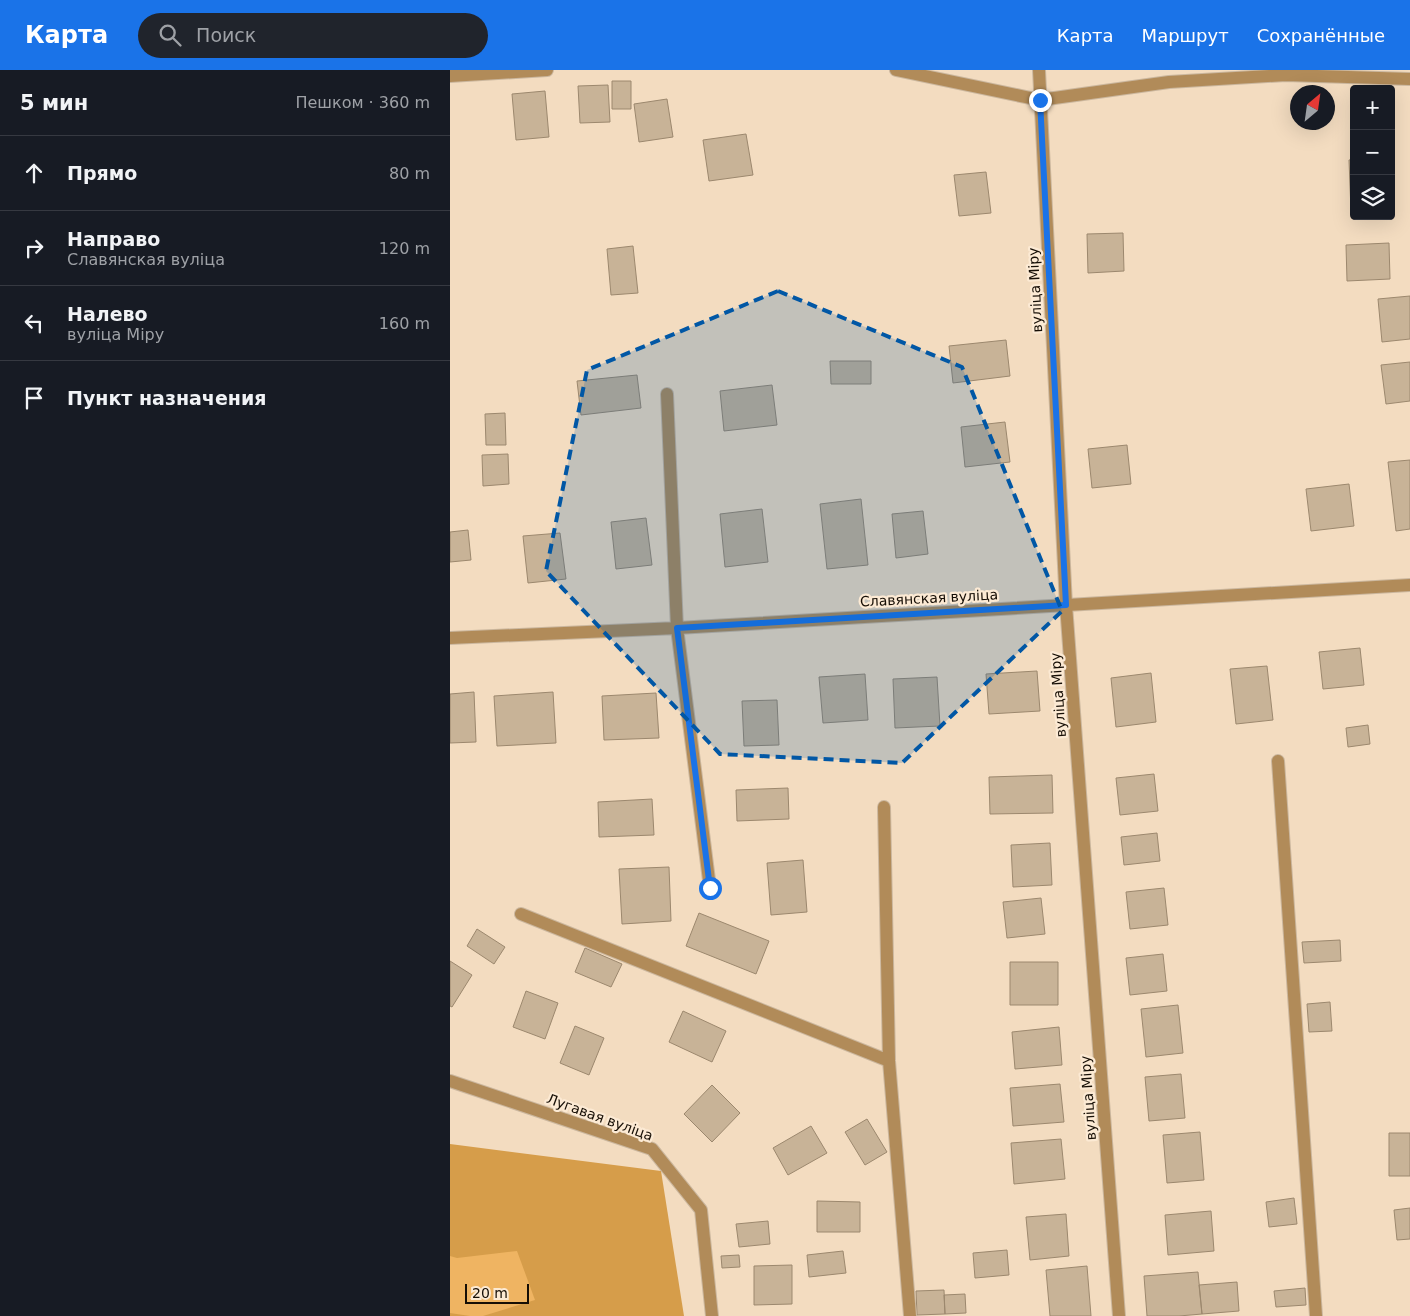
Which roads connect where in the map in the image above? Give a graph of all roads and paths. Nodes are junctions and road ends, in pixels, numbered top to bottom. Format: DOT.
graph roads {
  1 [pos="547,70"];
  2 [pos="896,70"];
  3 [pos="1039,70"];
  4 [pos="450,76"];
  5 [pos="1410,79"];
  6 [pos="1040,100"];
  7 [pos="667,394"];
  8 [pos="1410,585"];
  9 [pos="1066,605"];
  10 [pos="677,628"];
  11 [pos="450,638"];
  12 [pos="1278,761"];
  13 [pos="884,807"];
  14 [pos="710,888"];
  15 [pos="521,914"];
  16 [pos="889,1061"];
  17 [pos="450,1081"];
  18 [pos="712,1316"];
  19 [pos="910,1316"];
  20 [pos="1120,1316"];
  21 [pos="1316,1316"];
  1 -- 4 [label="street"];
  2 -- 6 [label="street"];
  3 -- 6 [label="street, вуліца Міру"];
  5 -- 6 [label="street"];
  6 -- 9 [label="street, вуліца Міру"];
  7 -- 10 [label="street"];
  8 -- 9 [label="street, Славянская вуліца"];
  9 -- 10 [label="street, Славянская вуліца"];
  9 -- 20 [label="street, вуліца Міру"];
  10 -- 11 [label="street, Славянская вуліца"];
  10 -- 14 [label="street"];
  12 -- 21 [label="street"];
  13 -- 16 [label="street"];
  15 -- 16 [label="street"];
  16 -- 19 [label="street"];
  17 -- 18 [label="street, Лугавая вуліца"];
}
